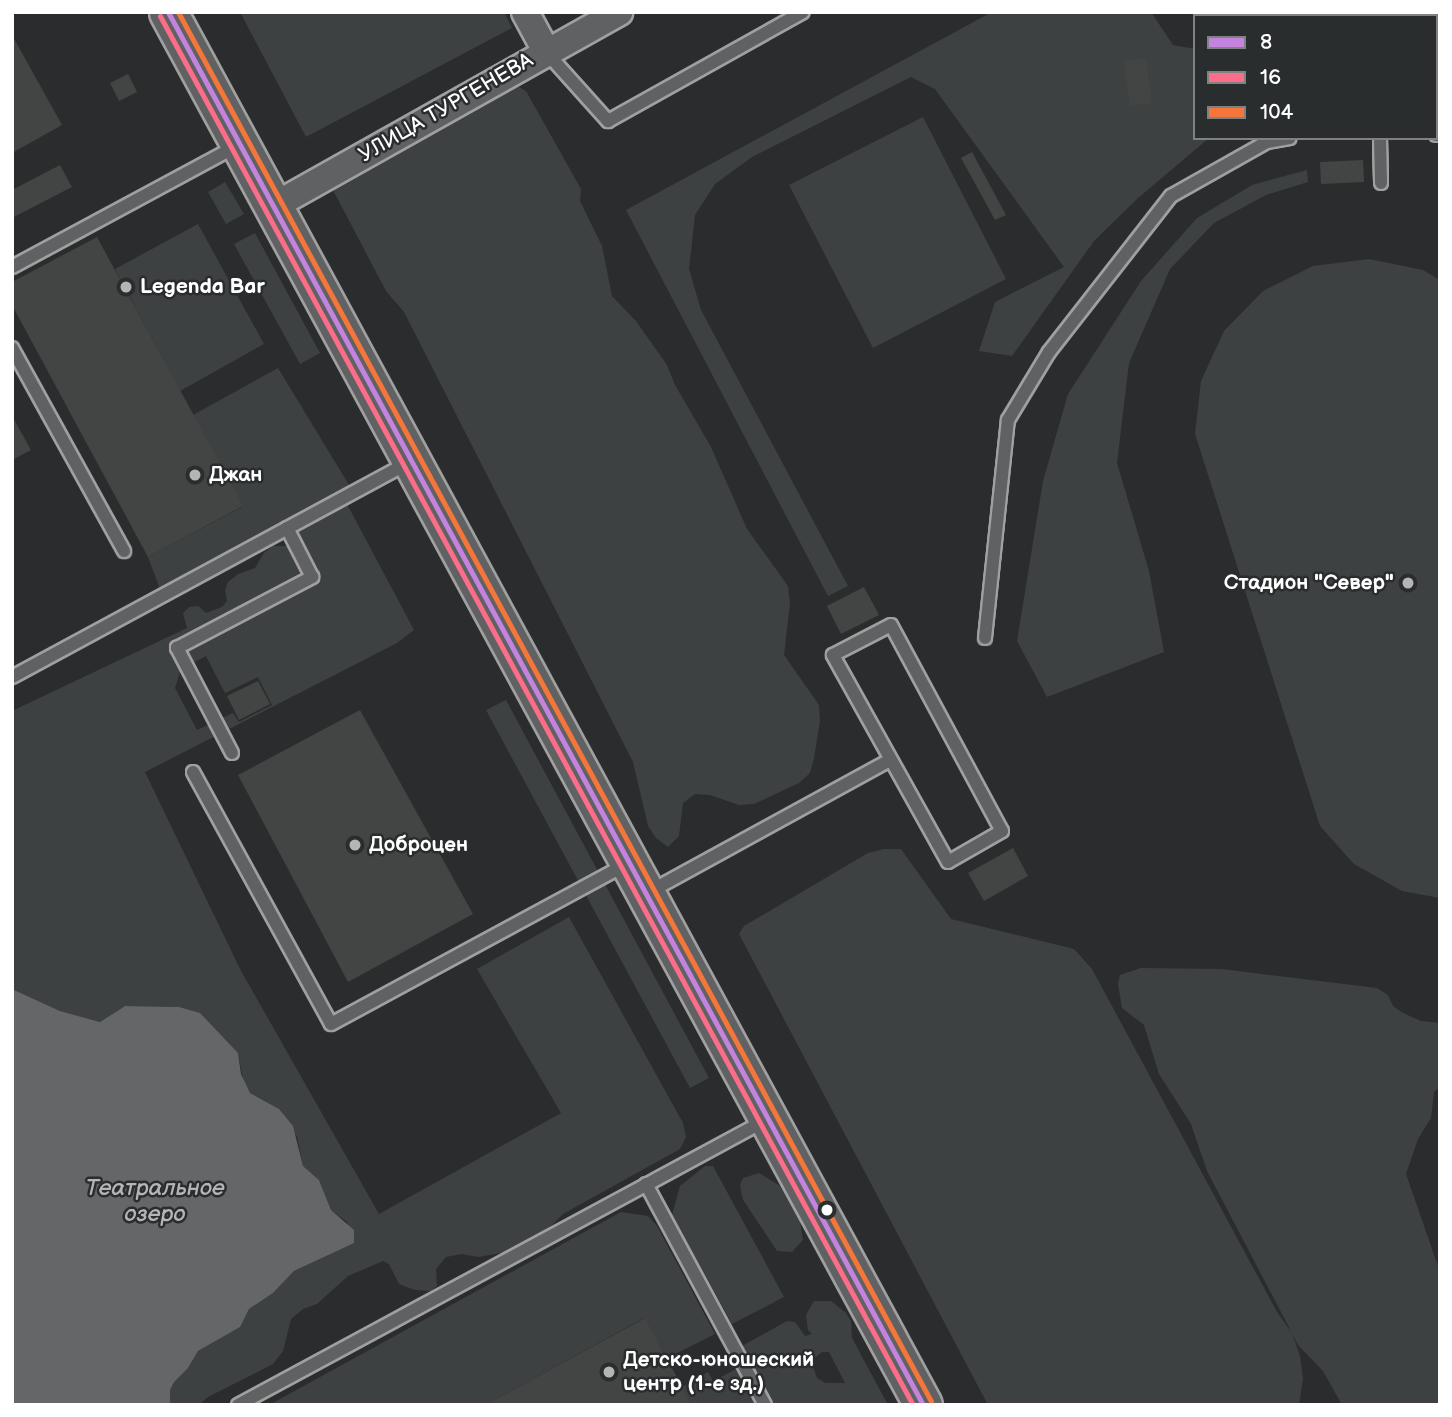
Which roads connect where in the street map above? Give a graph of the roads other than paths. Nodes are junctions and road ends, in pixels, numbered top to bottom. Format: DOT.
graph roads {
  1 [pos="168,12"];
  2 [pos="525,12"];
  3 [pos="620,12"];
  4 [pos="803,12"];
  5 [pos="546,51"];
  6 [pos="1278,140"];
  7 [pos="1380,140"];
  8 [pos="240,144"];
  9 [pos="1381,183"];
  10 [pos="274,206"];
  11 [pos="12,267"];
  12 [pos="12,348"];
  13 [pos="412,461"];
  14 [pos="287,528"];
  15 [pos="124,551"];
  16 [pos="985,638"];
  17 [pos="12,677"];
  18 [pos="232,753"];
  19 [pos="890,760"];
  20 [pos="193,772"];
  21 [pos="637,879"];
  22 [pos="769,1118"];
  23 [pos="646,1184"];
  24 [pos="238,1405"];
  25 [pos="765,1405"];
  26 [pos="923,1405"];
  1 -- 8 [label="main road"];
  2 -- 5 [label="street"];
  3 -- 5 [label="street, УЛИЦА ТУРГЕНЕВА"];
  4 -- 5 [label="lane"];
  5 -- 10 [label="street, УЛИЦА ТУРГЕНЕВА"];
  6 -- 16 [label="lane"];
  7 -- 9 [label="lane"];
  8 -- 10 [label="main road"];
  8 -- 11 [label="lane"];
  10 -- 13 [label="main road"];
  12 -- 15 [label="lane"];
  13 -- 14 [label="lane"];
  13 -- 21 [label="main road"];
  14 -- 17 [label="lane"];
  14 -- 18 [label="lane"];
  19 -- 19 [label="lane"];
  19 -- 21 [label="lane"];
  20 -- 21 [label="lane"];
  21 -- 22 [label="main road"];
  22 -- 23 [label="lane"];
  22 -- 26 [label="main road"];
  23 -- 24 [label="lane"];
  23 -- 25 [label="lane"];
}
